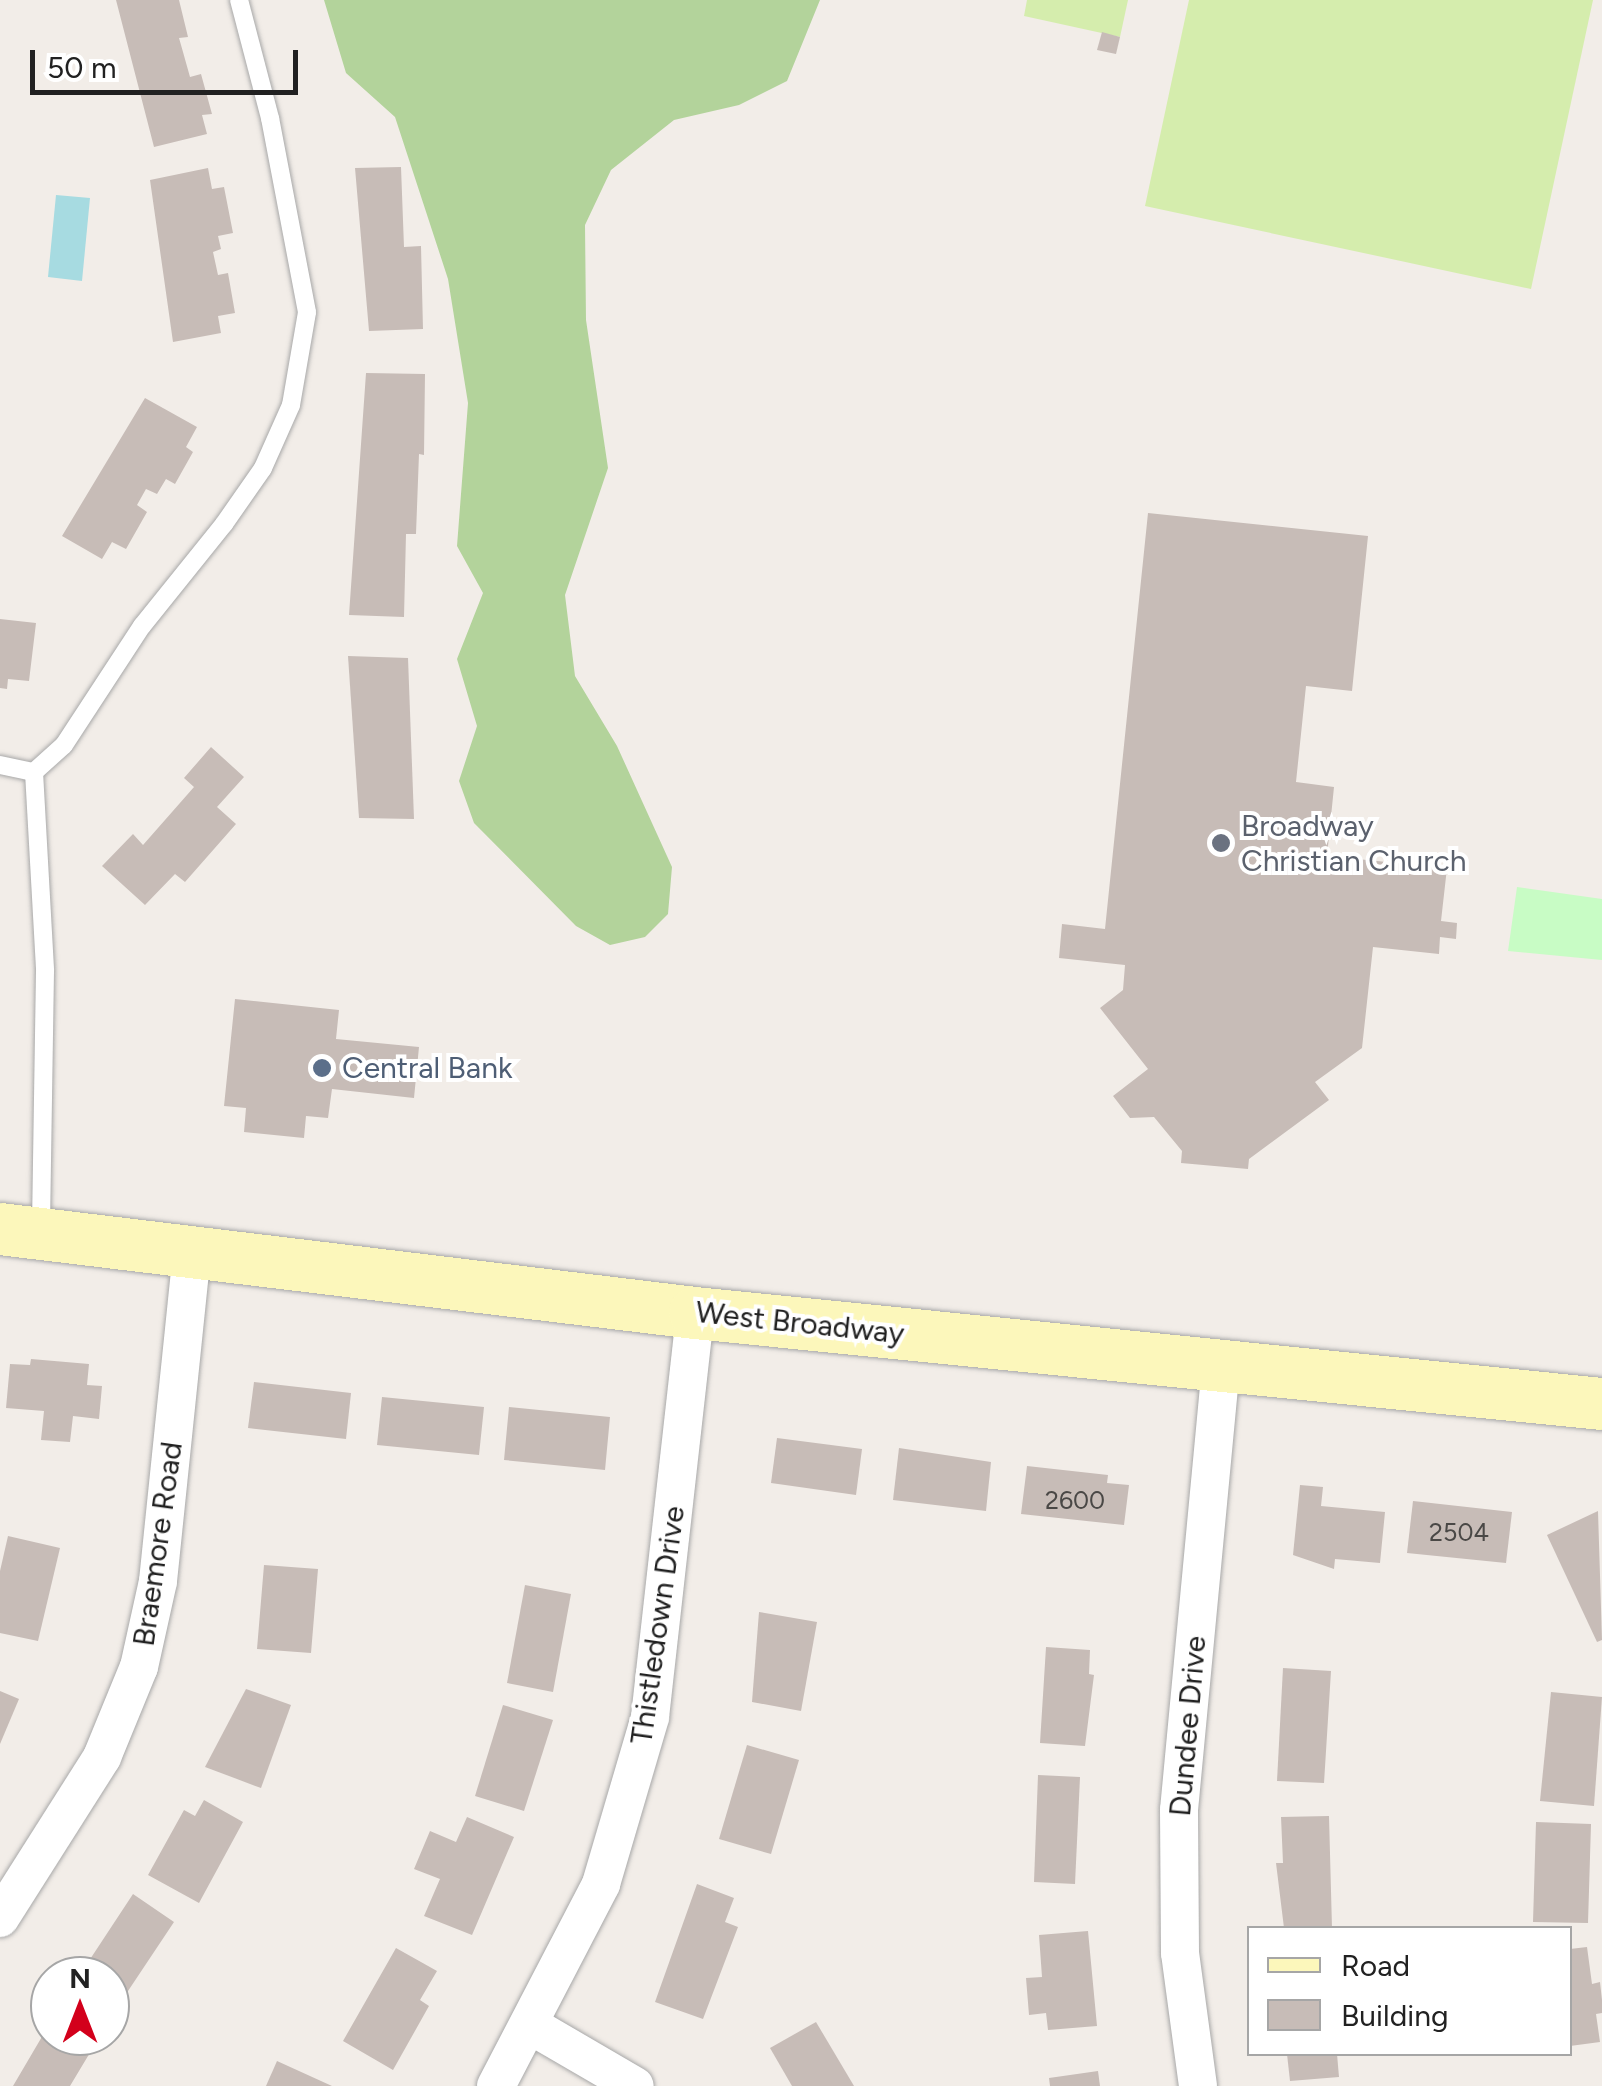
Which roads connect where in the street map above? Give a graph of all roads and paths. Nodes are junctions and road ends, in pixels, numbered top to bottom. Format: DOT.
graph roads {
  1 [pos="239,0"];
  2 [pos="0,765"];
  3 [pos="34,772"];
  4 [pos="21,1232"];
  5 [pos="192,1253"];
  6 [pos="695,1313"];
  7 [pos="1221,1367"];
  8 [pos="1602,1404"];
  9 [pos="5,1899"];
  10 [pos="530,2025"];
  11 [pos="496,2086"];
  12 [pos="635,2086"];
  13 [pos="1198,2086"];
  1 -- 3 [label="lane"];
  2 -- 3 [label="lane"];
  3 -- 4 [label="lane"];
  4 -- 5 [label="main road, West Broadway"];
  5 -- 6 [label="main road, West Broadway"];
  5 -- 9 [label="street, Braemore Road"];
  6 -- 7 [label="main road, West Broadway"];
  6 -- 10 [label="street, Thistledown Drive"];
  7 -- 8 [label="main road, West Broadway"];
  7 -- 13 [label="street, Dundee Drive"];
  10 -- 11 [label="street, Thistledown Drive"];
  10 -- 12 [label="street"];
}
